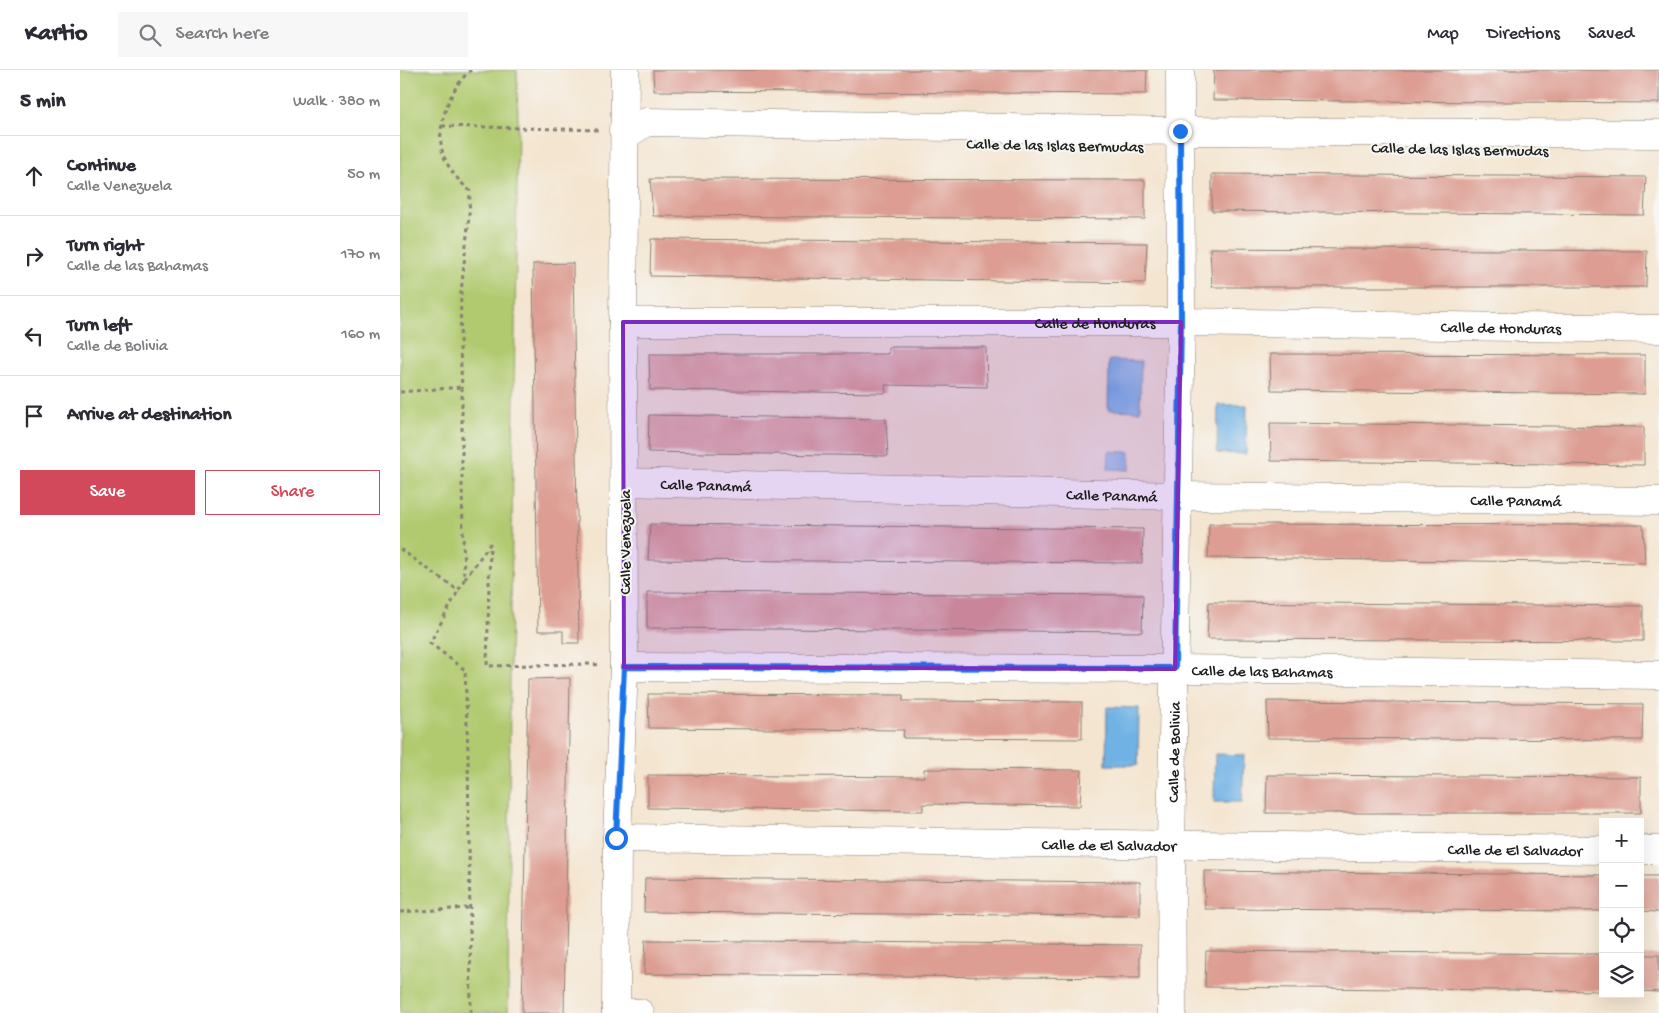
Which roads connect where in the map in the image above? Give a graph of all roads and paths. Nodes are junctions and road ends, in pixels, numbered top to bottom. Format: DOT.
graph roads {
  1 [pos="471,70"];
  2 [pos="624,70"];
  3 [pos="1180,70"];
  4 [pos="442,126"];
  5 [pos="629,130"];
  6 [pos="1659,134"];
  7 [pos="1180,138"];
  8 [pos="1659,150"];
  9 [pos="623,322"];
  10 [pos="1181,322"];
  11 [pos="1659,329"];
  12 [pos="462,388"];
  13 [pos="400,392"];
  14 [pos="624,482"];
  15 [pos="1177,496"];
  16 [pos="1659,501"];
  17 [pos="400,549"];
  18 [pos="464,580"];
  19 [pos="459,591"];
  20 [pos="624,667"];
  21 [pos="1175,668"];
  22 [pos="1659,675"];
  23 [pos="616,838"];
  24 [pos="1171,846"];
  25 [pos="1599,850"];
  26 [pos="1644,850"];
  27 [pos="1659,850"];
  28 [pos="470,908"];
  29 [pos="400,912"];
  30 [pos="471,1013"];
  31 [pos="624,1013"];
  32 [pos="1172,1013"];
  1 -- 4 [label="path"];
  2 -- 5 [label="street, Calle Venezuela"];
  3 -- 7 [label="street, Calle de Bolivia"];
  4 -- 5 [label="path"];
  4 -- 12 [label="path"];
  5 -- 7 [label="street, Calle de las Islas Bermudas"];
  5 -- 9 [label="street, Calle Venezuela"];
  6 -- 7 [label="street, Calle de las Islas Bermudas"];
  7 -- 8 [label="street, Calle de las Islas Bermudas"];
  7 -- 10 [label="street, Calle de Bolivia"];
  9 -- 10 [label="street, Calle de Honduras"];
  9 -- 14 [label="street, Calle Venezuela"];
  10 -- 11 [label="street, Calle de Honduras"];
  10 -- 15 [label="street, Calle de Bolivia"];
  12 -- 13 [label="path"];
  12 -- 18 [label="path"];
  14 -- 15 [label="street, Calle Panamá"];
  14 -- 20 [label="street, Calle Venezuela"];
  15 -- 16 [label="street, Calle Panamá"];
  15 -- 21 [label="street, Calle de Bolivia"];
  17 -- 19 [label="path"];
  18 -- 19 [label="path"];
  18 -- 20 [label="path"];
  19 -- 28 [label="path"];
  20 -- 21 [label="street, Calle de las Bahamas"];
  20 -- 23 [label="street, Calle Venezuela"];
  21 -- 22 [label="street, Calle de las Bahamas"];
  21 -- 24 [label="street, Calle de Bolivia"];
  23 -- 24 [label="street, Calle de El Salvador"];
  23 -- 31 [label="street, Calle Venezuela"];
  24 -- 25 [label="street, Calle de El Salvador"];
  24 -- 32 [label="street, Calle de Bolivia"];
  26 -- 27 [label="street"];
  28 -- 29 [label="path"];
  28 -- 30 [label="path"];
}
